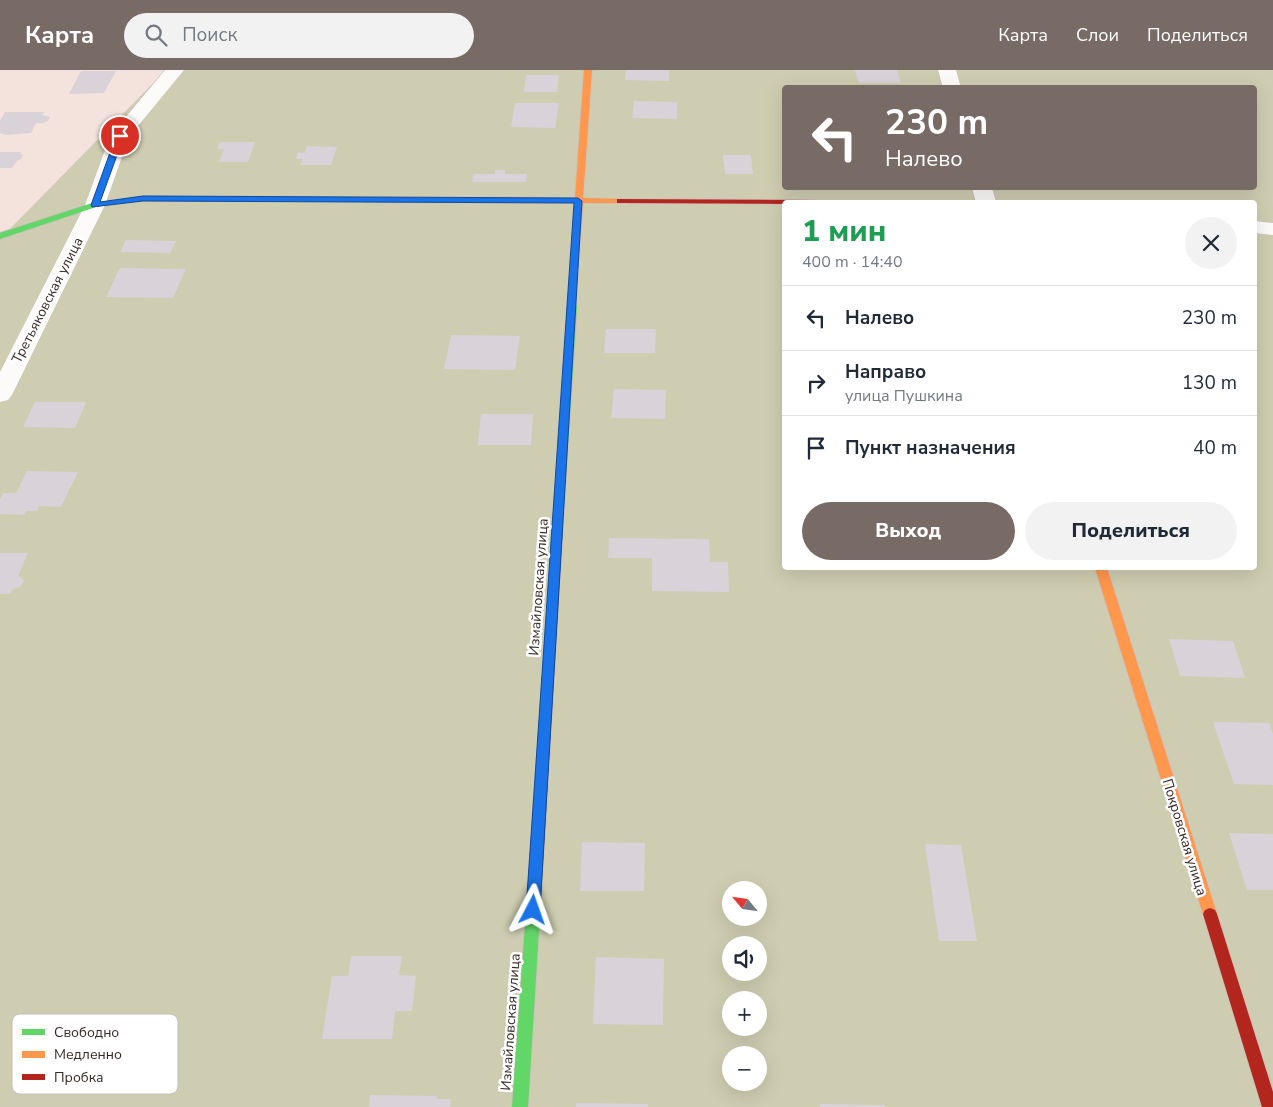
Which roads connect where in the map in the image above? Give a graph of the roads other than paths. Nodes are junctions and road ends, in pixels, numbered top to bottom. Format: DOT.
graph roads {
  1 [pos="176,70"];
  2 [pos="588,70"];
  3 [pos="947,70"];
  4 [pos="951,85"];
  5 [pos="578,201"];
  6 [pos="782,202"];
  7 [pos="95,205"];
  8 [pos="1257,227"];
  9 [pos="1273,229"];
  10 [pos="0,236"];
  11 [pos="0,395"];
  12 [pos="1102,570"];
  13 [pos="520,1107"];
  14 [pos="1270,1107"];
  1 -- 7 [label="street, Третьяковская улица"];
  2 -- 5 [label="street, Измайловская улица"];
  3 -- 4 [label="street"];
  5 -- 6 [label="street"];
  5 -- 7 [label="street"];
  5 -- 13 [label="street, Измайловская улица"];
  7 -- 10 [label="street"];
  7 -- 11 [label="street, Третьяковская улица"];
  8 -- 9 [label="street"];
  12 -- 14 [label="street, Покровская улица"];
}
